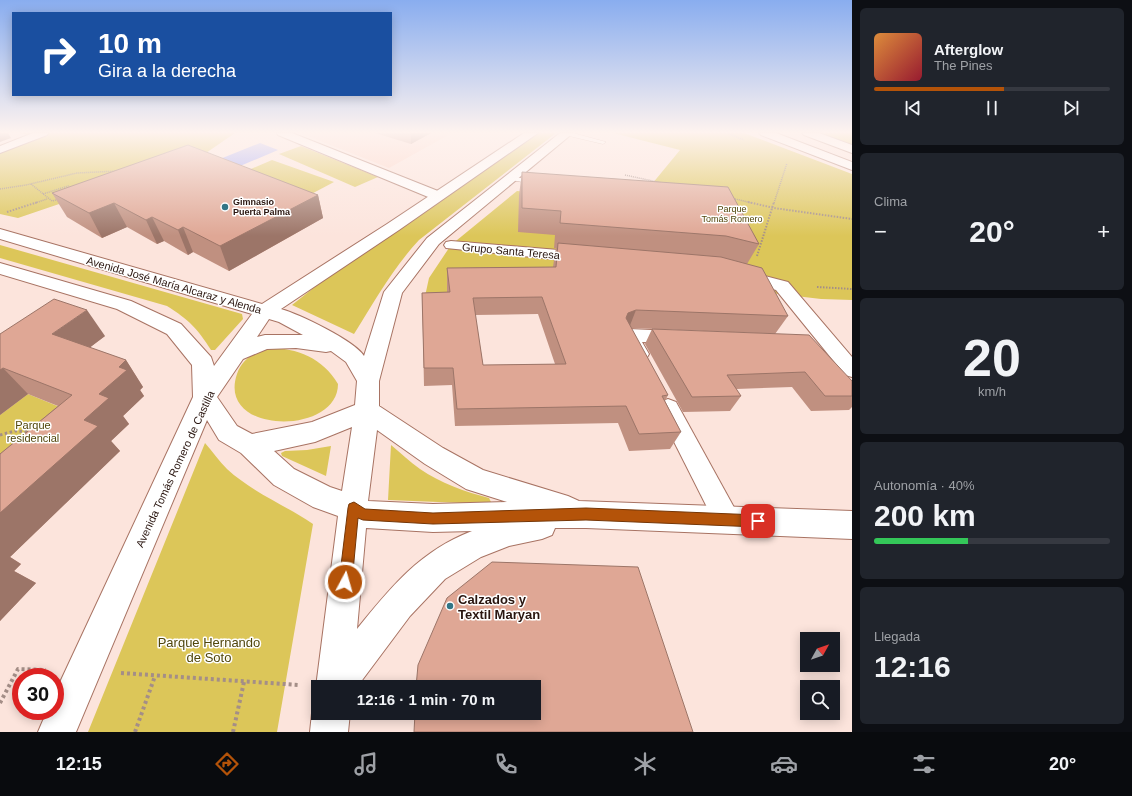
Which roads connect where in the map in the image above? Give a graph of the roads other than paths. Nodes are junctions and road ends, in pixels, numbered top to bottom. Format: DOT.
graph roads {
  1 [pos="367,167"];
  2 [pos="481,167"];
  3 [pos="525,167"];
  4 [pos="511,178"];
  5 [pos="546,184"];
  6 [pos="438,196"];
  7 [pos="0,234"];
  8 [pos="451,245"];
  9 [pos="594,258"];
  10 [pos="0,268"];
  11 [pos="728,272"];
  12 [pos="264,311"];
  13 [pos="693,338"];
  14 [pos="805,343"];
  15 [pos="829,344"];
  16 [pos="341,347"];
  17 [pos="236,353"];
  18 [pos="648,369"];
  19 [pos="852,370"];
  20 [pos="658,390"];
  21 [pos="367,396"];
  22 [pos="205,397"];
  23 [pos="250,445"];
  24 [pos="354,508"];
  25 [pos="586,514"];
  26 [pos="727,520"];
  27 [pos="852,525"];
  28 [pos="335,680"];
  29 [pos="339,680"];
  30 [pos="330,720"];
  31 [pos="57,732"];
  32 [pos="329,732"];
  1 -- 6 [label="street"];
  2 -- 6 [label="street, Avenida Tomás Romero de Castilla"];
  3 -- 4 [label="street"];
  4 -- 5 [label="lane"];
  4 -- 21 [label="street"];
  6 -- 12 [label="street, Avenida Tomás Romero de Castilla"];
  7 -- 12 [label="street, Avenida José María Alcaraz y Alenda"];
  8 -- 9 [label="street, Grupo Santa Teresa"];
  10 -- 22 [label="street, Avenida José María Alcaraz y Alenda"];
  11 -- 15 [label="street"];
  12 -- 16 [label="street, Avenida José María Alcaraz y Alenda"];
  12 -- 17 [label="street, Avenida Tomás Romero de Castilla"];
  13 -- 18 [label="street"];
  14 -- 15 [label="street"];
  15 -- 19 [label="street"];
  16 -- 17 [label="street"];
  16 -- 21 [label="street, Avenida José María Alcaraz y Alenda"];
  17 -- 22 [label="street, Avenida Tomás Romero de Castilla"];
  20 -- 26 [label="street"];
  21 -- 23 [label="street"];
  21 -- 24 [label="street"];
  21 -- 25 [label="street, Avenida José María Alcaraz y Alenda"];
  22 -- 23 [label="street, Avenida José María Alcaraz y Alenda"];
  22 -- 31 [label="street, Avenida Tomás Romero de Castilla"];
  23 -- 24 [label="street, Avenida José María Alcaraz y Alenda"];
  24 -- 25 [label="street, Avenida José María Alcaraz y Alenda"];
  24 -- 28 [label="street"];
  25 -- 26 [label="street, Avenida José María Alcaraz y Alenda"];
  25 -- 29 [label="street, Avenida José María Alcaraz y Alenda"];
  26 -- 27 [label="street, Avenida José María Alcaraz y Alenda"];
  30 -- 32 [label="street"];
}
